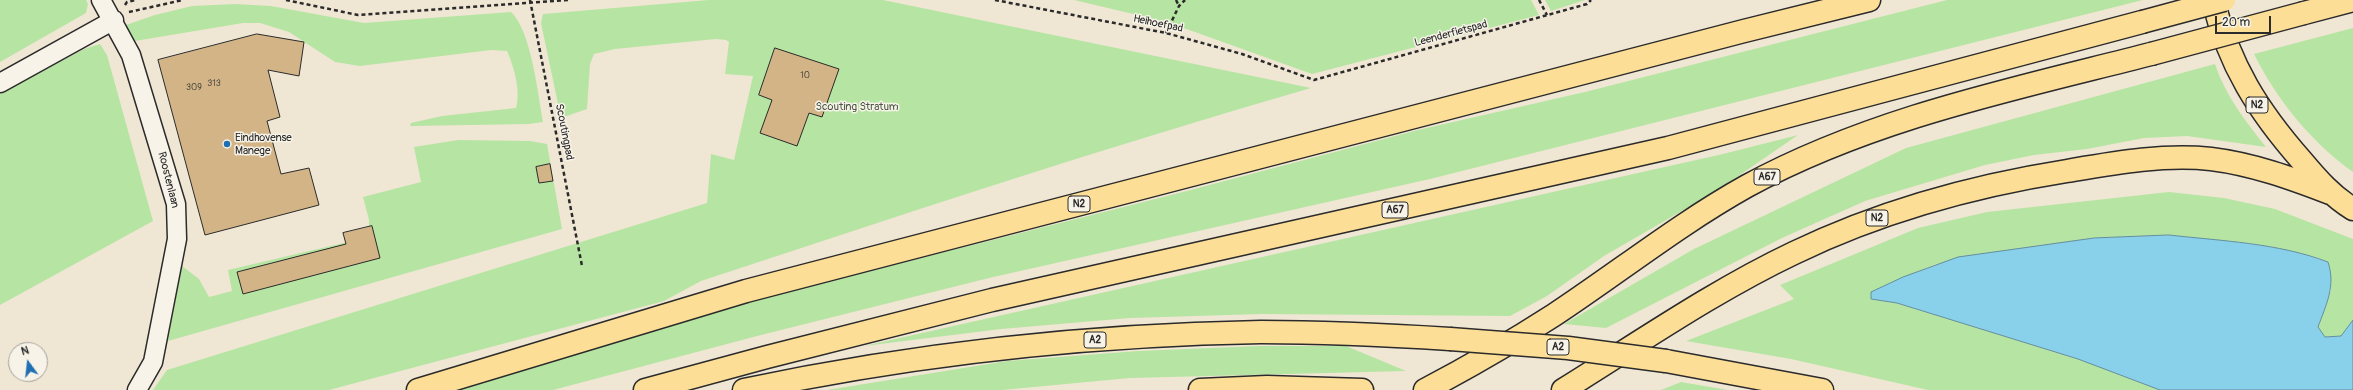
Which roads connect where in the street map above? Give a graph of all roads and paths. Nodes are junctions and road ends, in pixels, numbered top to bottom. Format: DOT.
graph roads {
  1 [pos="102,0"];
  2 [pos="184,0"];
  3 [pos="286,0"];
  4 [pos="568,0"];
  5 [pos="995,0"];
  6 [pos="1176,0"];
  7 [pos="1185,0"];
  8 [pos="1539,0"];
  9 [pos="1592,0"];
  10 [pos="1869,0"];
  11 [pos="2213,0"];
  12 [pos="2224,0"];
  13 [pos="2353,0"];
  14 [pos="531,2"];
  15 [pos="1179,6"];
  16 [pos="1547,16"];
  17 [pos="114,20"];
  18 [pos="1166,33"];
  19 [pos="1314,80"];
  20 [pos="0,83"];
  21 [pos="2330,193"];
  22 [pos="2353,209"];
  23 [pos="582,266"];
  24 [pos="137,390"];
  25 [pos="418,390"];
  26 [pos="645,390"];
  27 [pos="744,390"];
  28 [pos="1200,390"];
  29 [pos="1351,390"];
  30 [pos="1425,390"];
  31 [pos="1563,390"];
  32 [pos="1822,390"];
  1 -- 17 [label="street, Roostenlaan"];
  2 -- 17 [label="path"];
  3 -- 14 [label="path"];
  4 -- 14 [label="path"];
  5 -- 18 [label="path, Heihoefpad"];
  6 -- 15 [label="path"];
  7 -- 15 [label="path"];
  8 -- 16 [label="path"];
  9 -- 16 [label="path, Leenderfietspad"];
  10 -- 25 [label="highway, N2"];
  11 -- 21 [label="highway, N2"];
  12 -- 26 [label="highway, A67, bridge"];
  13 -- 30 [label="highway, A67, bridge"];
  14 -- 23 [label="path, Scoutingpad"];
  15 -- 18 [label="path"];
  16 -- 19 [label="path, Leenderfietspad"];
  17 -- 20 [label="street"];
  17 -- 24 [label="street, Roostenlaan"];
  18 -- 19 [label="path, Heihoefpad"];
  21 -- 22 [label="highway, N2"];
  21 -- 31 [label="highway, N2"];
  27 -- 32 [label="highway, A2, bridge"];
  28 -- 29 [label="highway"];
}
